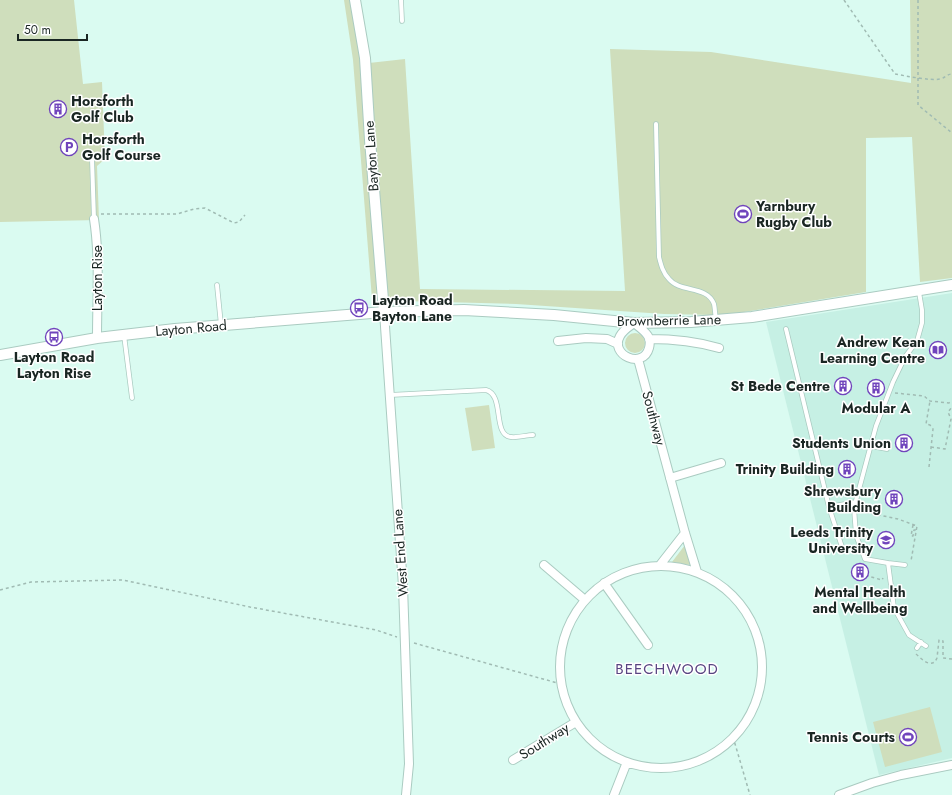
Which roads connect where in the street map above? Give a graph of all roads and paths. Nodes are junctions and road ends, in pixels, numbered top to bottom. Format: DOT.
graph roads {
  1 [pos="355,0"];
  2 [pos="401,0"];
  3 [pos="844,0"];
  4 [pos="918,0"];
  5 [pos="402,21"];
  6 [pos="952,74"];
  7 [pos="918,78"];
  8 [pos="656,124"];
  9 [pos="952,133"];
  10 [pos="92,158"];
  11 [pos="245,215"];
  12 [pos="94,216"];
  13 [pos="217,285"];
  14 [pos="952,286"];
  15 [pos="919,291"];
  16 [pos="384,312"];
  17 [pos="716,320"];
  18 [pos="634,323"];
  19 [pos="221,325"];
  20 [pos="786,329"];
  21 [pos="124,335"];
  22 [pos="97,338"];
  23 [pos="649,339"];
  24 [pos="558,341"];
  25 [pos="618,344"];
  26 [pos="719,348"];
  27 [pos="0,355"];
  28 [pos="638,359"];
  29 [pos="889,393"];
  30 [pos="389,395"];
  31 [pos="132,398"];
  32 [pos="930,401"];
  33 [pos="952,401"];
  34 [pos="952,407"];
  35 [pos="533,435"];
  36 [pos="870,446"];
  37 [pos="931,447"];
  38 [pos="887,449"];
  39 [pos="721,463"];
  40 [pos="929,467"];
  41 [pos="670,478"];
  42 [pos="856,502"];
  43 [pos="829,508"];
  44 [pos="854,511"];
  45 [pos="913,526"];
  46 [pos="916,530"];
  47 [pos="685,533"];
  48 [pos="842,547"];
  49 [pos="883,562"];
  50 [pos="861,563"];
  51 [pos="888,563"];
  52 [pos="544,565"];
  53 [pos="660,565"];
  54 [pos="905,565"];
  55 [pos="697,572"];
  56 [pos="604,583"];
  57 [pos="0,590"];
  58 [pos="585,600"];
  59 [pos="404,640"];
  60 [pos="921,642"];
  61 [pos="648,645"];
  62 [pos="926,646"];
  63 [pos="917,648"];
  64 [pos="937,658"];
  65 [pos="943,658"];
  66 [pos="952,659"];
  67 [pos="561,684"];
  68 [pos="576,722"];
  69 [pos="733,737"];
  70 [pos="513,760"];
  71 [pos="627,762"];
  72 [pos="952,765"];
  73 [pos="406,795"];
  74 [pos="614,795"];
  75 [pos="750,795"];
  76 [pos="839,795"];
  1 -- 16 [label="street, Bayton Lane"];
  2 -- 5 [label="lane"];
  3 -- 7 [label="path"];
  4 -- 7 [label="path"];
  6 -- 7 [label="path"];
  7 -- 9 [label="path"];
  8 -- 17 [label="lane"];
  10 -- 12 [label="lane"];
  11 -- 12 [label="path"];
  12 -- 22 [label="street, Layton Rise"];
  13 -- 19 [label="lane"];
  14 -- 15 [label="street, Brownberrie Lane"];
  15 -- 17 [label="street, Brownberrie Lane"];
  15 -- 29 [label="lane"];
  16 -- 18 [label="street, Brownberrie Lane"];
  16 -- 19 [label="street, Layton Road"];
  16 -- 30 [label="street, West End Lane"];
  17 -- 18 [label="street, Brownberrie Lane"];
  18 -- 23 [label="street"];
  18 -- 25 [label="street"];
  19 -- 21 [label="street, Layton Road"];
  20 -- 43 [label="lane"];
  21 -- 22 [label="street, Layton Road"];
  21 -- 31 [label="lane"];
  22 -- 27 [label="street, Layton Road"];
  23 -- 26 [label="street"];
  23 -- 28 [label="street"];
  24 -- 25 [label="street"];
  25 -- 28 [label="street"];
  28 -- 41 [label="street, Southway"];
  29 -- 32 [label="path"];
  29 -- 36 [label="lane"];
  30 -- 35 [label="lane"];
  30 -- 59 [label="street, West End Lane"];
  32 -- 33 [label="path"];
  32 -- 37 [label="path"];
  34 -- 37 [label="path"];
  36 -- 38 [label="lane"];
  36 -- 42 [label="lane"];
  37 -- 40 [label="path"];
  39 -- 41 [label="street"];
  41 -- 47 [label="street, Southway"];
  42 -- 43 [label="lane"];
  42 -- 44 [label="lane"];
  43 -- 48 [label="lane"];
  44 -- 45 [label="path"];
  44 -- 49 [label="lane"];
  45 -- 46 [label="path"];
  45 -- 46 [label="path"];
  46 -- 54 [label="path"];
  47 -- 53 [label="street"];
  47 -- 55 [label="street, Southway"];
  49 -- 50 [label="path"];
  49 -- 51 [label="lane"];
  51 -- 54 [label="lane"];
  51 -- 60 [label="lane"];
  52 -- 58 [label="street"];
  53 -- 55 [label="street, Southway"];
  53 -- 56 [label="street, Southway"];
  55 -- 69 [label="street, Southway"];
  56 -- 58 [label="street, Southway"];
  56 -- 61 [label="street"];
  57 -- 59 [label="path"];
  58 -- 67 [label="street, Southway"];
  59 -- 67 [label="path"];
  59 -- 73 [label="street, West End Lane"];
  60 -- 62 [label="lane"];
  60 -- 63 [label="lane"];
  63 -- 64 [label="path"];
  64 -- 65 [label="path"];
  64 -- 65 [label="path"];
  65 -- 66 [label="path"];
  67 -- 68 [label="street, Southway"];
  68 -- 70 [label="street, Southway"];
  68 -- 71 [label="street, Southway"];
  69 -- 71 [label="street, Southway"];
  69 -- 75 [label="path"];
  71 -- 74 [label="street"];
  72 -- 76 [label="street"];
}
